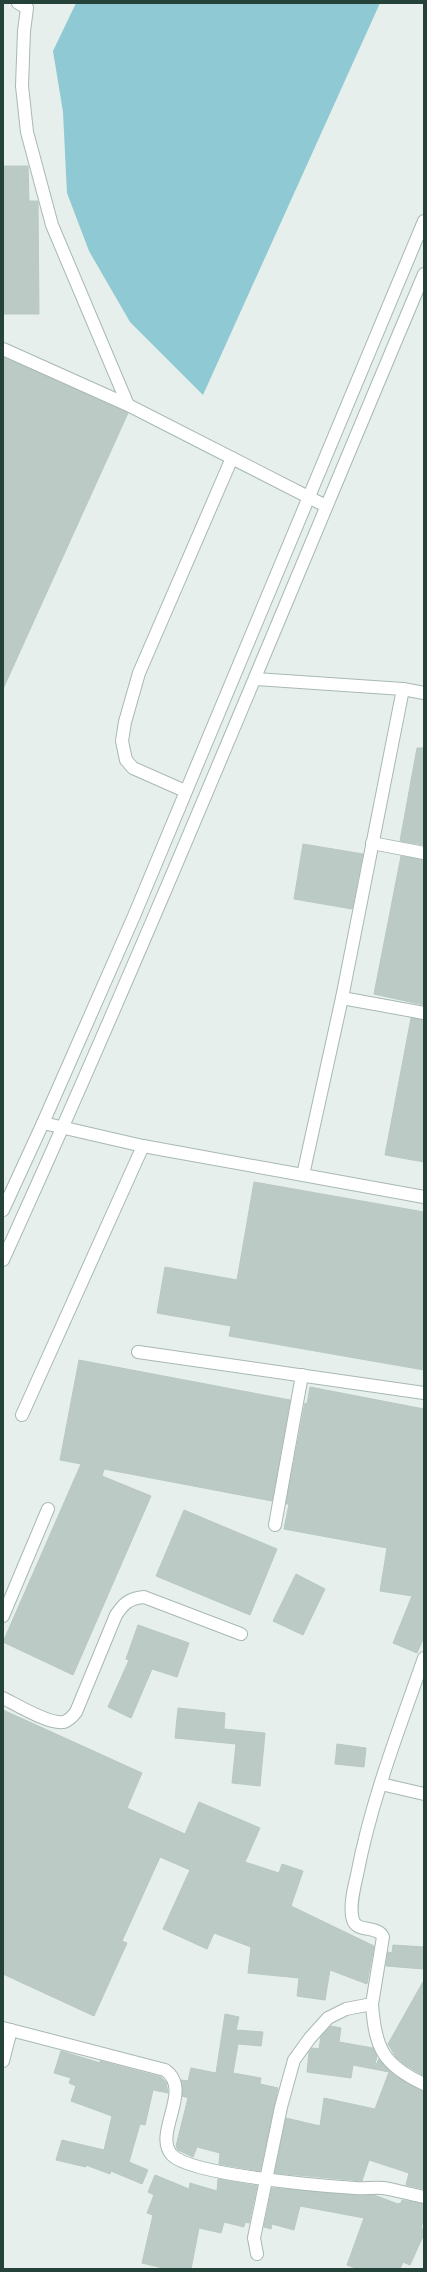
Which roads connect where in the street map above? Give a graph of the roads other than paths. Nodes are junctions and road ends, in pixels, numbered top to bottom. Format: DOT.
graph roads {
  1 [pos="26,5"];
  2 [pos="424,221"];
  3 [pos="424,274"];
  4 [pos="3,349"];
  5 [pos="128,405"];
  6 [pos="232,458"];
  7 [pos="308,497"];
  8 [pos="326,506"];
  9 [pos="256,679"];
  10 [pos="403,689"];
  11 [pos="424,693"];
  12 [pos="185,791"];
  13 [pos="372,843"];
  14 [pos="424,853"];
  15 [pos="342,998"];
  16 [pos="424,1014"];
  17 [pos="43,1123"];
  18 [pos="63,1128"];
  19 [pos="143,1146"];
  20 [pos="303,1175"];
  21 [pos="424,1197"];
  22 [pos="3,1210"];
  23 [pos="3,1260"];
  24 [pos="138,1352"];
  25 [pos="302,1376"];
  26 [pos="424,1393"];
  27 [pos="22,1415"];
  28 [pos="48,1509"];
  29 [pos="275,1525"];
  30 [pos="3,1616"];
  31 [pos="241,1634"];
  32 [pos="424,1658"];
  33 [pos="3,1698"];
  34 [pos="381,1784"];
  35 [pos="424,1794"];
  36 [pos="372,2004"];
  37 [pos="7,2029"];
  38 [pos="3,2061"];
  39 [pos="424,2084"];
  40 [pos="267,2179"];
  41 [pos="424,2197"];
  42 [pos="256,2254"];
  1 -- 5 [label="street"];
  2 -- 7 [label="street"];
  3 -- 8 [label="street"];
  4 -- 5 [label="street"];
  5 -- 6 [label="street"];
  6 -- 7 [label="street"];
  6 -- 12 [label="street"];
  7 -- 8 [label="street"];
  7 -- 12 [label="street"];
  8 -- 9 [label="street"];
  9 -- 10 [label="street"];
  9 -- 18 [label="street"];
  10 -- 11 [label="street"];
  10 -- 13 [label="street"];
  12 -- 17 [label="street"];
  13 -- 14 [label="street"];
  13 -- 15 [label="street"];
  15 -- 16 [label="street"];
  15 -- 20 [label="street"];
  17 -- 18 [label="street"];
  17 -- 22 [label="street"];
  18 -- 19 [label="street"];
  18 -- 23 [label="street"];
  19 -- 20 [label="street"];
  19 -- 27 [label="street"];
  20 -- 21 [label="street"];
  24 -- 25 [label="street"];
  25 -- 26 [label="street"];
  25 -- 29 [label="street"];
  28 -- 30 [label="street"];
  31 -- 33 [label="street"];
  32 -- 34 [label="street"];
  34 -- 35 [label="street"];
  34 -- 36 [label="street"];
  36 -- 39 [label="street"];
  36 -- 40 [label="street"];
  37 -- 38 [label="street"];
  37 -- 40 [label="street"];
  40 -- 41 [label="street"];
  40 -- 42 [label="street"];
}
